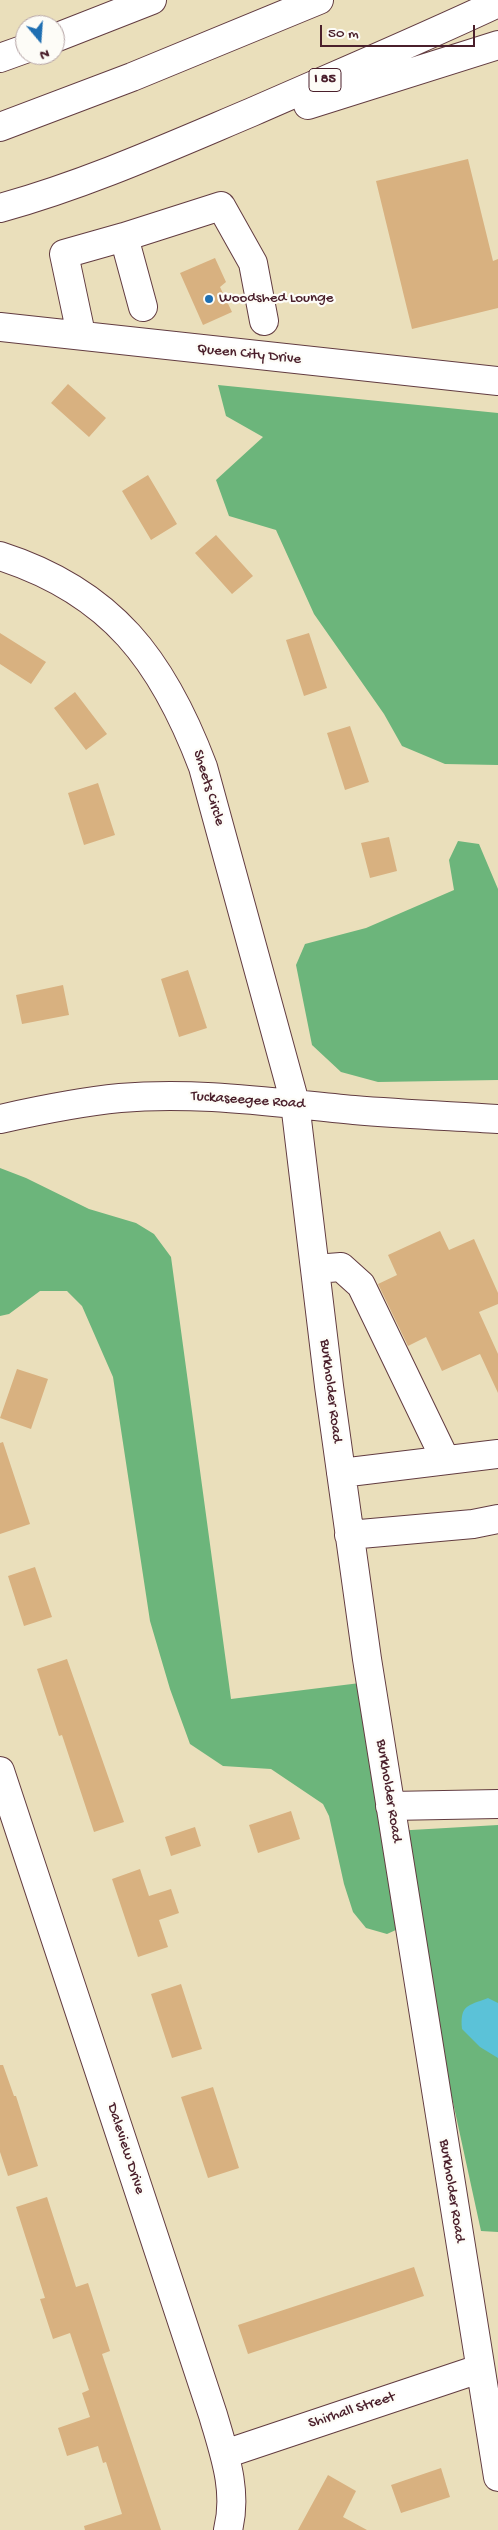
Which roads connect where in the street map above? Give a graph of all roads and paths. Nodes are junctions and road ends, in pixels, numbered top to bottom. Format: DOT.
graph roads {
  1 [pos="152,0"];
  2 [pos="319,0"];
  3 [pos="498,3"];
  4 [pos="65,34"];
  5 [pos="498,45"];
  6 [pos="15,53"];
  7 [pos="0,58"];
  8 [pos="0,127"];
  9 [pos="151,155"];
  10 [pos="0,208"];
  11 [pos="124,237"];
  12 [pos="142,307"];
  13 [pos="264,320"];
  14 [pos="0,327"];
  15 [pos="81,334"];
  16 [pos="498,381"];
  17 [pos="0,556"];
  18 [pos="295,1103"];
  19 [pos="0,1119"];
  20 [pos="498,1119"];
  21 [pos="315,1269"];
  22 [pos="498,1454"];
  23 [pos="446,1459"];
  24 [pos="341,1473"];
  25 [pos="485,1521"];
  26 [pos="349,1535"];
  27 [pos="0,1771"];
  28 [pos="498,1804"];
  29 [pos="390,1806"];
  30 [pos="479,2370"];
  31 [pos="225,2454"];
  32 [pos="498,2477"];
  33 [pos="228,2530"];
  1 -- 4 [label="main road"];
  2 -- 8 [label="main road"];
  3 -- 9 [label="main road, I 85"];
  5 -- 9 [label="main road"];
  6 -- 7 [label="main road"];
  9 -- 10 [label="main road, I 85"];
  11 -- 12 [label="main road"];
  11 -- 13 [label="main road"];
  11 -- 15 [label="main road"];
  14 -- 15 [label="main road, Queen City Drive"];
  15 -- 16 [label="main road, Queen City Drive"];
  17 -- 18 [label="main road, Sheets Circle"];
  18 -- 19 [label="main road, Tuckaseegee Road"];
  18 -- 20 [label="main road, Tuckaseegee Road"];
  18 -- 21 [label="main road, Burkholder Road"];
  21 -- 23 [label="main road"];
  21 -- 24 [label="main road, Burkholder Road"];
  22 -- 23 [label="main road"];
  23 -- 24 [label="main road"];
  24 -- 26 [label="main road, Burkholder Road"];
  25 -- 26 [label="main road"];
  26 -- 29 [label="main road, Burkholder Road"];
  27 -- 31 [label="main road, Daleview Drive"];
  28 -- 29 [label="main road"];
  29 -- 30 [label="main road, Burkholder Road"];
  30 -- 31 [label="main road, Shirhall Street"];
  30 -- 32 [label="main road, Burkholder Road"];
  31 -- 33 [label="main road, Daleview Drive"];
}
